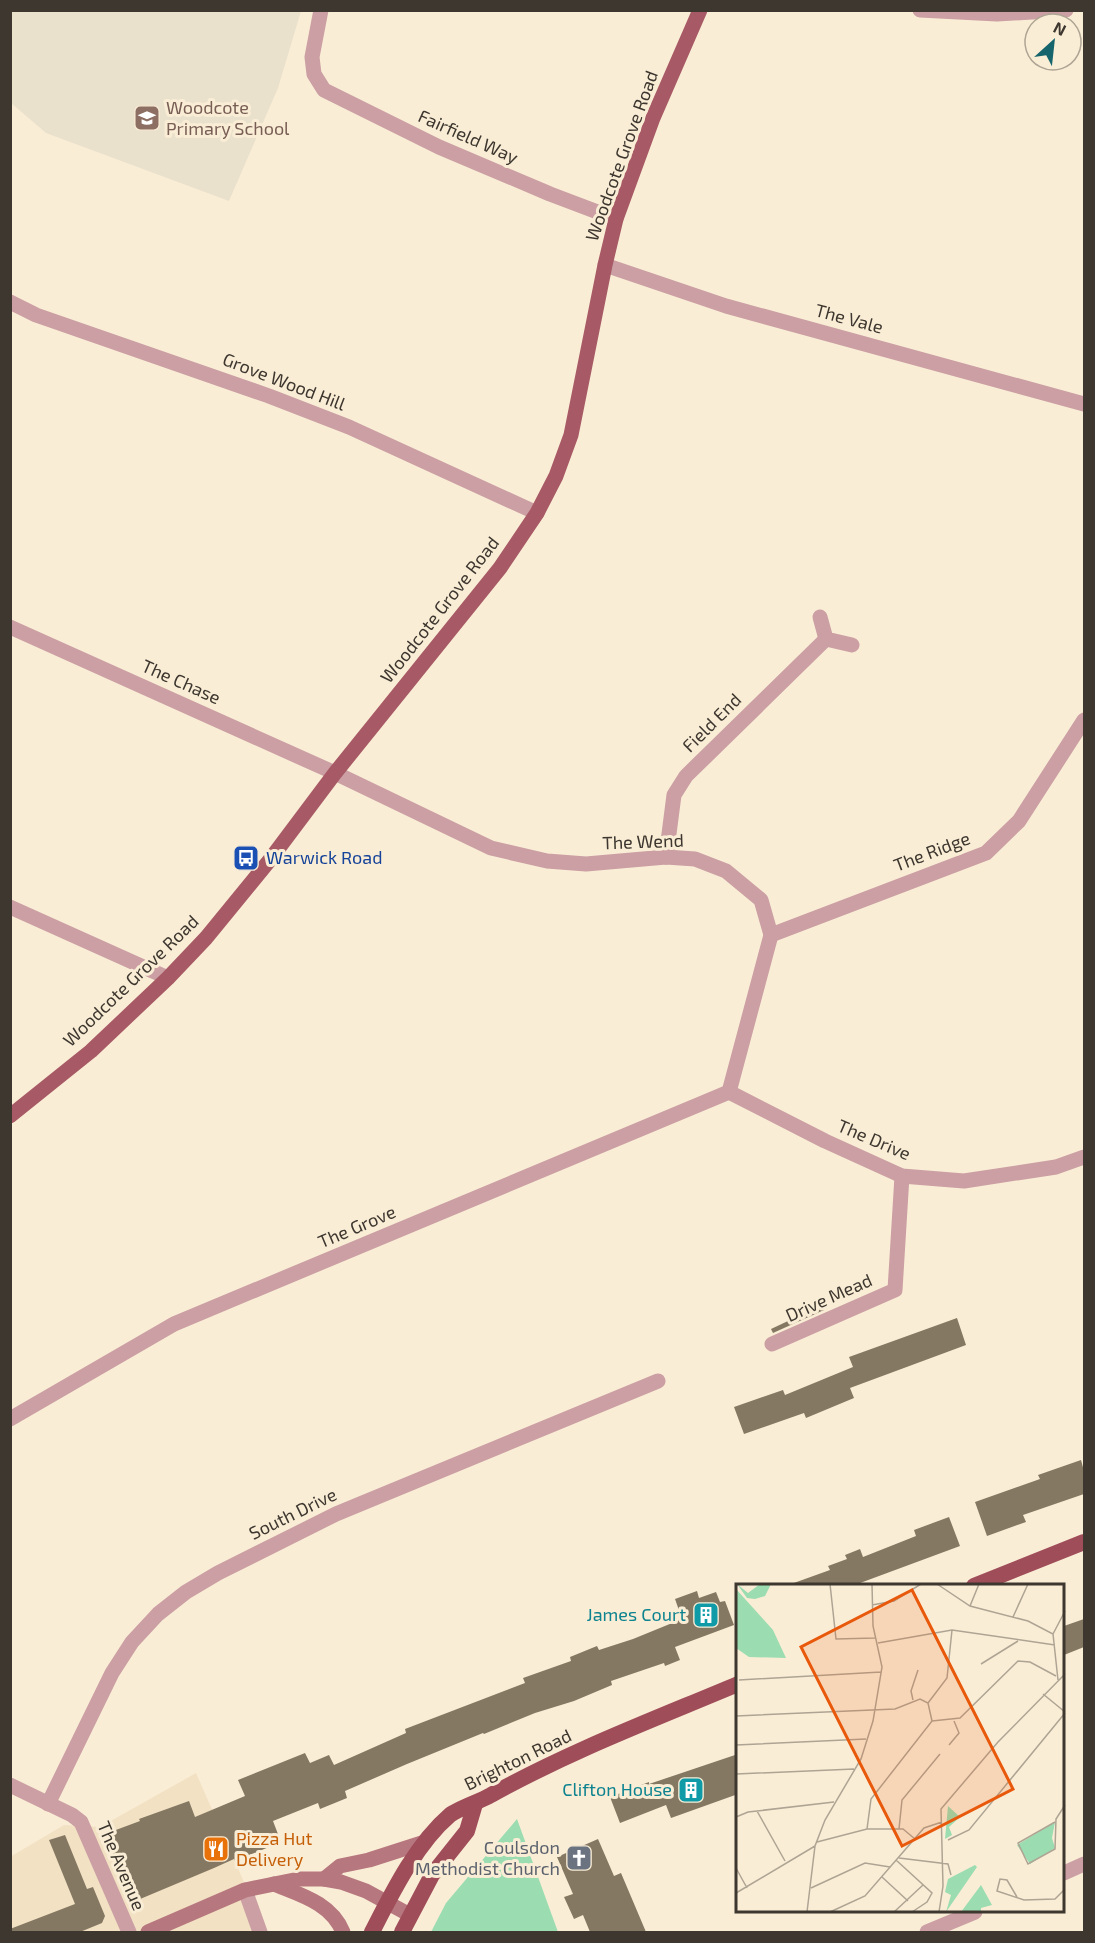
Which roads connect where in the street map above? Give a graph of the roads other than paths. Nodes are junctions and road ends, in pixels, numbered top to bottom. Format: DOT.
graph roads {
  1 [pos="321,10"];
  2 [pos="700,10"];
  3 [pos="920,10"];
  4 [pos="1066,10"];
  5 [pos="616,219"];
  6 [pos="605,265"];
  7 [pos="10,302"];
  8 [pos="1084,404"];
  9 [pos="537,513"];
  10 [pos="820,617"];
  11 [pos="10,627"];
  12 [pos="826,639"];
  13 [pos="852,645"];
  14 [pos="1084,720"];
  15 [pos="335,773"];
  16 [pos="666,856"];
  17 [pos="10,907"];
  18 [pos="771,935"];
  19 [pos="168,978"];
  20 [pos="729,1092"];
  21 [pos="10,1116"];
  22 [pos="1084,1157"];
  23 [pos="902,1176"];
  24 [pos="772,1344"];
  25 [pos="658,1381"];
  26 [pos="10,1419"];
  27 [pos="1084,1542"];
  28 [pos="979,1584"];
  29 [pos="736,1685"];
  30 [pos="10,1785"];
  31 [pos="48,1804"];
  32 [pos="475,1804"];
  33 [pos="425,1842"];
  34 [pos="1084,1864"];
  35 [pos="1065,1873"];
  36 [pos="324,1879"];
  37 [pos="274,1884"];
  38 [pos="244,1890"];
  39 [pos="388,1902"];
  40 [pos="970,1913"];
  41 [pos="410,1915"];
  42 [pos="129,1932"];
  43 [pos="148,1932"];
  44 [pos="260,1932"];
  45 [pos="343,1932"];
  46 [pos="372,1932"];
  47 [pos="402,1932"];
  48 [pos="927,1932"];
  1 -- 5 [label="street, Fairfield Way"];
  2 -- 5 [label="main road, Woodcote Grove Road"];
  3 -- 4 [label="street"];
  5 -- 6 [label="main road, Woodcote Grove Road"];
  6 -- 8 [label="street, The Vale"];
  6 -- 9 [label="main road, Woodcote Grove Road"];
  7 -- 9 [label="street, Grove Wood Hill"];
  9 -- 15 [label="main road, Woodcote Grove Road"];
  10 -- 12 [label="street"];
  11 -- 15 [label="street, The Chase"];
  12 -- 13 [label="street"];
  12 -- 16 [label="street, Field End"];
  14 -- 18 [label="street, The Ridge"];
  15 -- 16 [label="street, The Wend"];
  15 -- 19 [label="main road, Woodcote Grove Road"];
  16 -- 18 [label="street, The Wend"];
  17 -- 19 [label="street"];
  18 -- 20 [label="street"];
  19 -- 21 [label="main road, Woodcote Grove Road"];
  20 -- 23 [label="street, The Drive"];
  20 -- 26 [label="street, The Grove"];
  22 -- 23 [label="street, The Drive"];
  23 -- 24 [label="street, Drive Mead"];
  25 -- 31 [label="street, South Drive"];
  27 -- 28 [label="highway"];
  29 -- 32 [label="highway, Brighton Road"];
  30 -- 31 [label="street, The Avenue"];
  31 -- 42 [label="street, The Avenue"];
  32 -- 33 [label="highway, Brighton Road"];
  32 -- 41 [label="highway"];
  33 -- 36 [label="main road, Brighton Road"];
  33 -- 39 [label="highway"];
  34 -- 35 [label="street"];
  36 -- 37 [label="main road, Brighton Road"];
  36 -- 39 [label="main road, Brighton Road"];
  37 -- 38 [label="main road, Brighton Road"];
  37 -- 45 [label="main road"];
  38 -- 43 [label="main road, Brighton Road"];
  38 -- 44 [label="street"];
  39 -- 41 [label="main road, Brighton Road"];
  39 -- 46 [label="highway"];
  40 -- 48 [label="street"];
  41 -- 47 [label="highway"];
}
